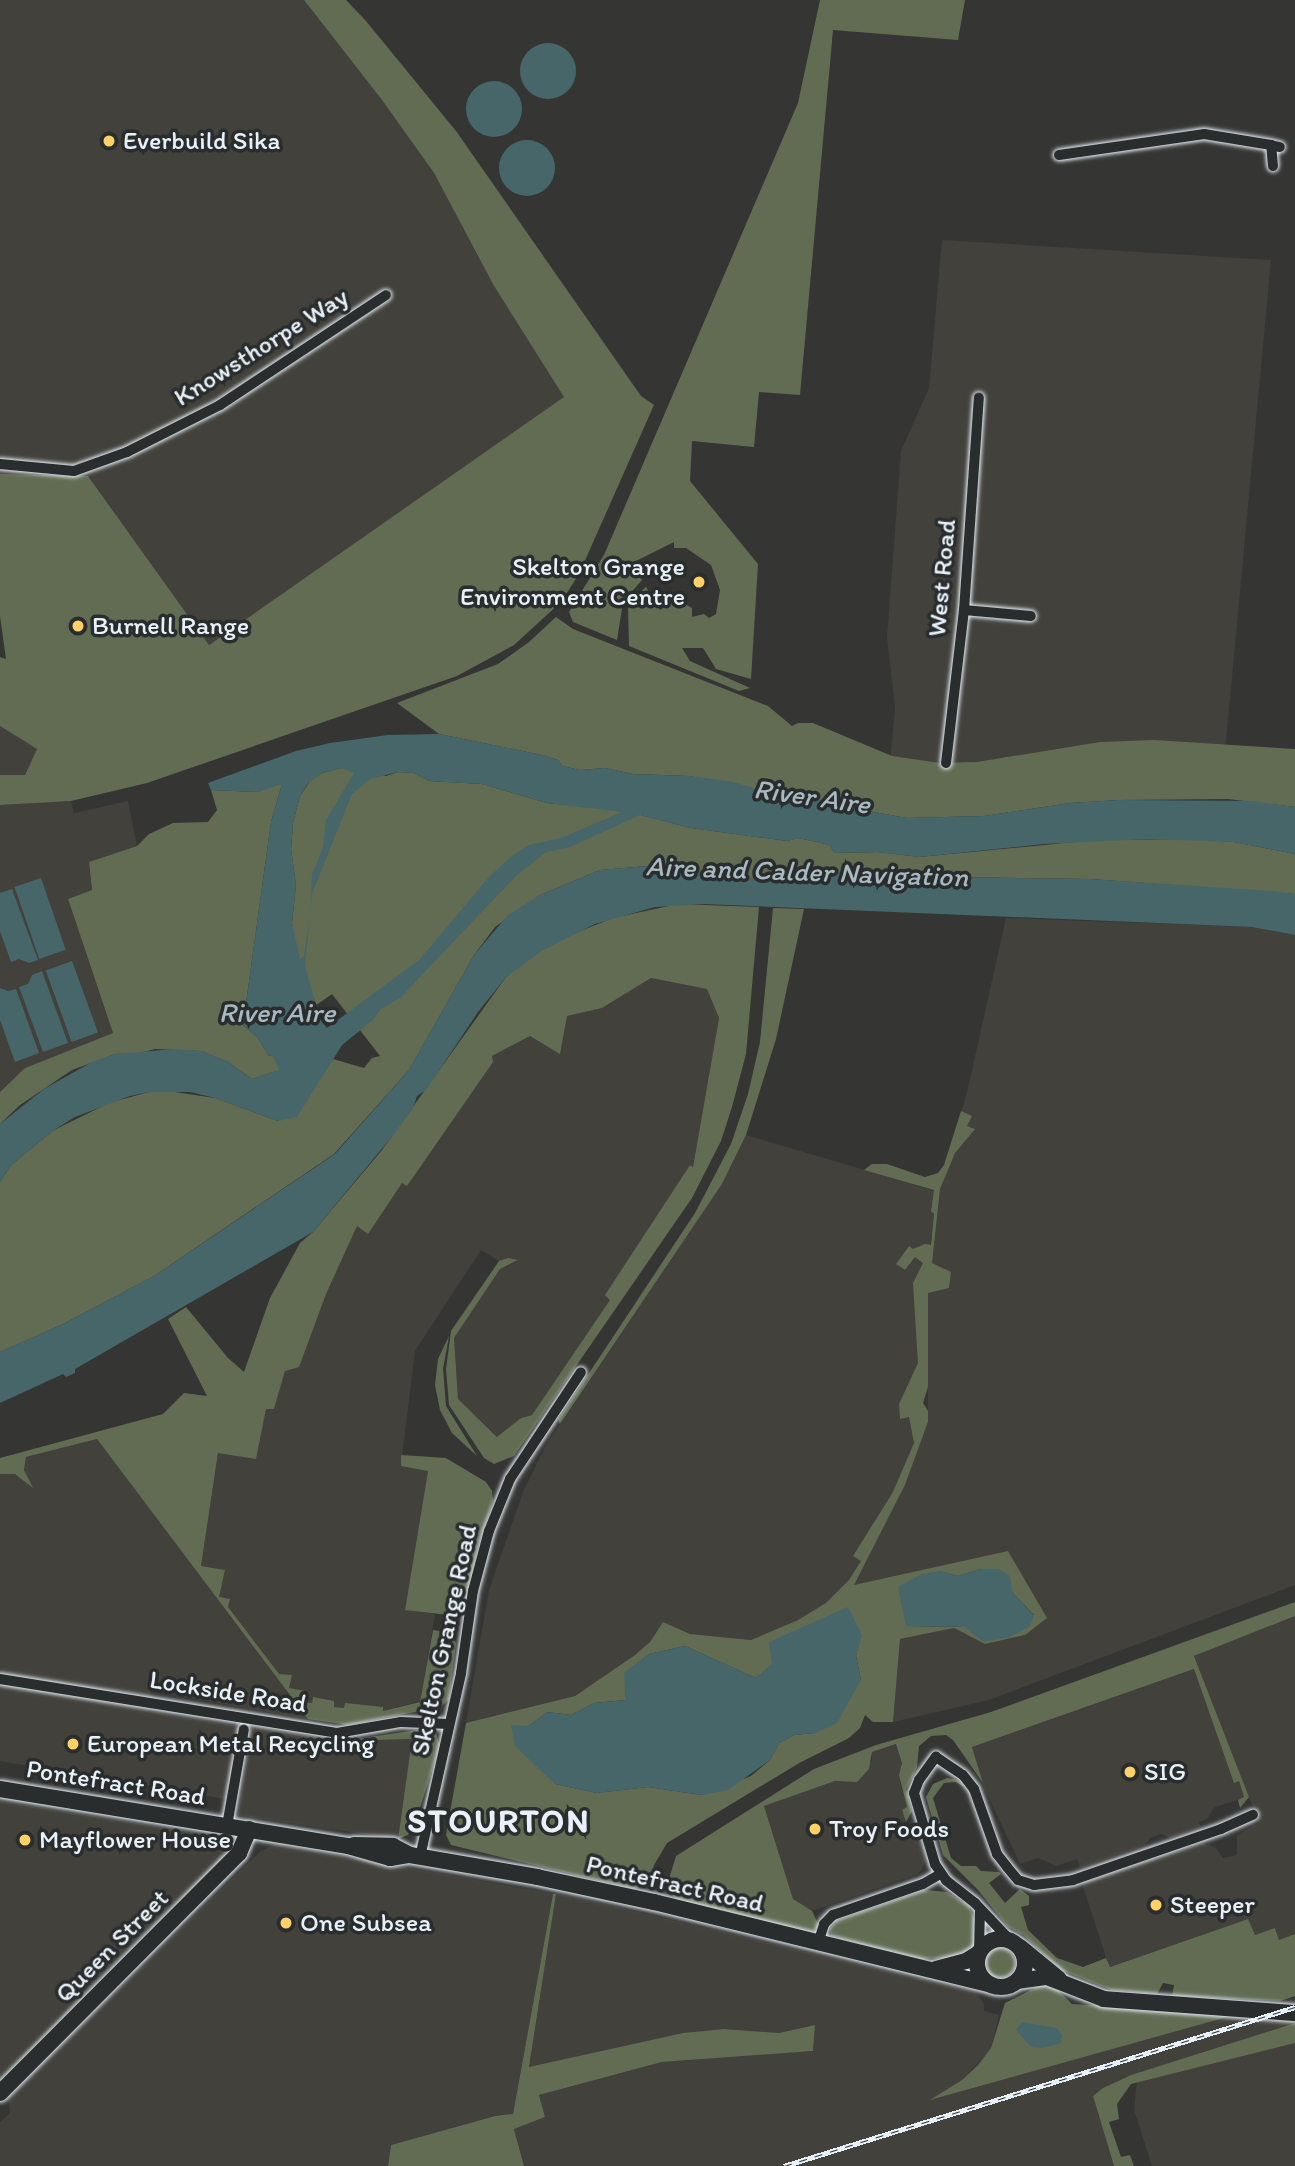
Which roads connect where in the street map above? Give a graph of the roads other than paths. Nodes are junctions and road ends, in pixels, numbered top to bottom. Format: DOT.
graph roads {
  1 [pos="1059,155"];
  2 [pos="1273,166"];
  3 [pos="386,295"];
  4 [pos="979,398"];
  5 [pos="0,464"];
  6 [pos="964,610"];
  7 [pos="1031,616"];
  8 [pos="946,763"];
  9 [pos="581,1372"];
  10 [pos="0,1679"];
  11 [pos="449,1724"];
  12 [pos="244,1729"];
  13 [pos="0,1789"];
  14 [pos="1253,1815"];
  15 [pos="228,1826"];
  16 [pos="249,1829"];
  17 [pos="415,1856"];
  18 [pos="940,1874"];
  19 [pos="980,1909"];
  20 [pos="1013,1942"];
  21 [pos="818,1943"];
  22 [pos="979,1952"];
  23 [pos="926,1970"];
  24 [pos="1017,1981"];
  25 [pos="1061,1981"];
  26 [pos="991,1985"];
  27 [pos="1295,2013"];
  28 [pos="0,2093"];
  1 -- 2 [label="street"];
  3 -- 5 [label="street, Knowsthorpe Way"];
  4 -- 6 [label="street, West Road"];
  6 -- 7 [label="street"];
  6 -- 8 [label="street, West Road"];
  9 -- 11 [label="street, Skelton Grange Road"];
  10 -- 11 [label="street, Lockside Road"];
  11 -- 17 [label="street, Skelton Grange Road"];
  12 -- 15 [label="street"];
  13 -- 15 [label="main road, Pontefract Road"];
  14 -- 18 [label="street"];
  15 -- 16 [label="main road, Pontefract Road"];
  16 -- 17 [label="main road, Pontefract Road"];
  16 -- 28 [label="main road, Queen Street"];
  17 -- 21 [label="main road, Pontefract Road"];
  18 -- 19 [label="street"];
  18 -- 21 [label="street"];
  19 -- 20 [label="street"];
  19 -- 22 [label="street"];
  20 -- 22 [label="main road"];
  20 -- 24 [label="main road"];
  20 -- 25 [label="main road"];
  21 -- 23 [label="main road, Pontefract Road"];
  22 -- 23 [label="main road, Pontefract Road"];
  22 -- 26 [label="main road"];
  23 -- 26 [label="main road, Pontefract Road"];
  24 -- 25 [label="main road"];
  24 -- 26 [label="main road"];
  25 -- 27 [label="main road"];
}
